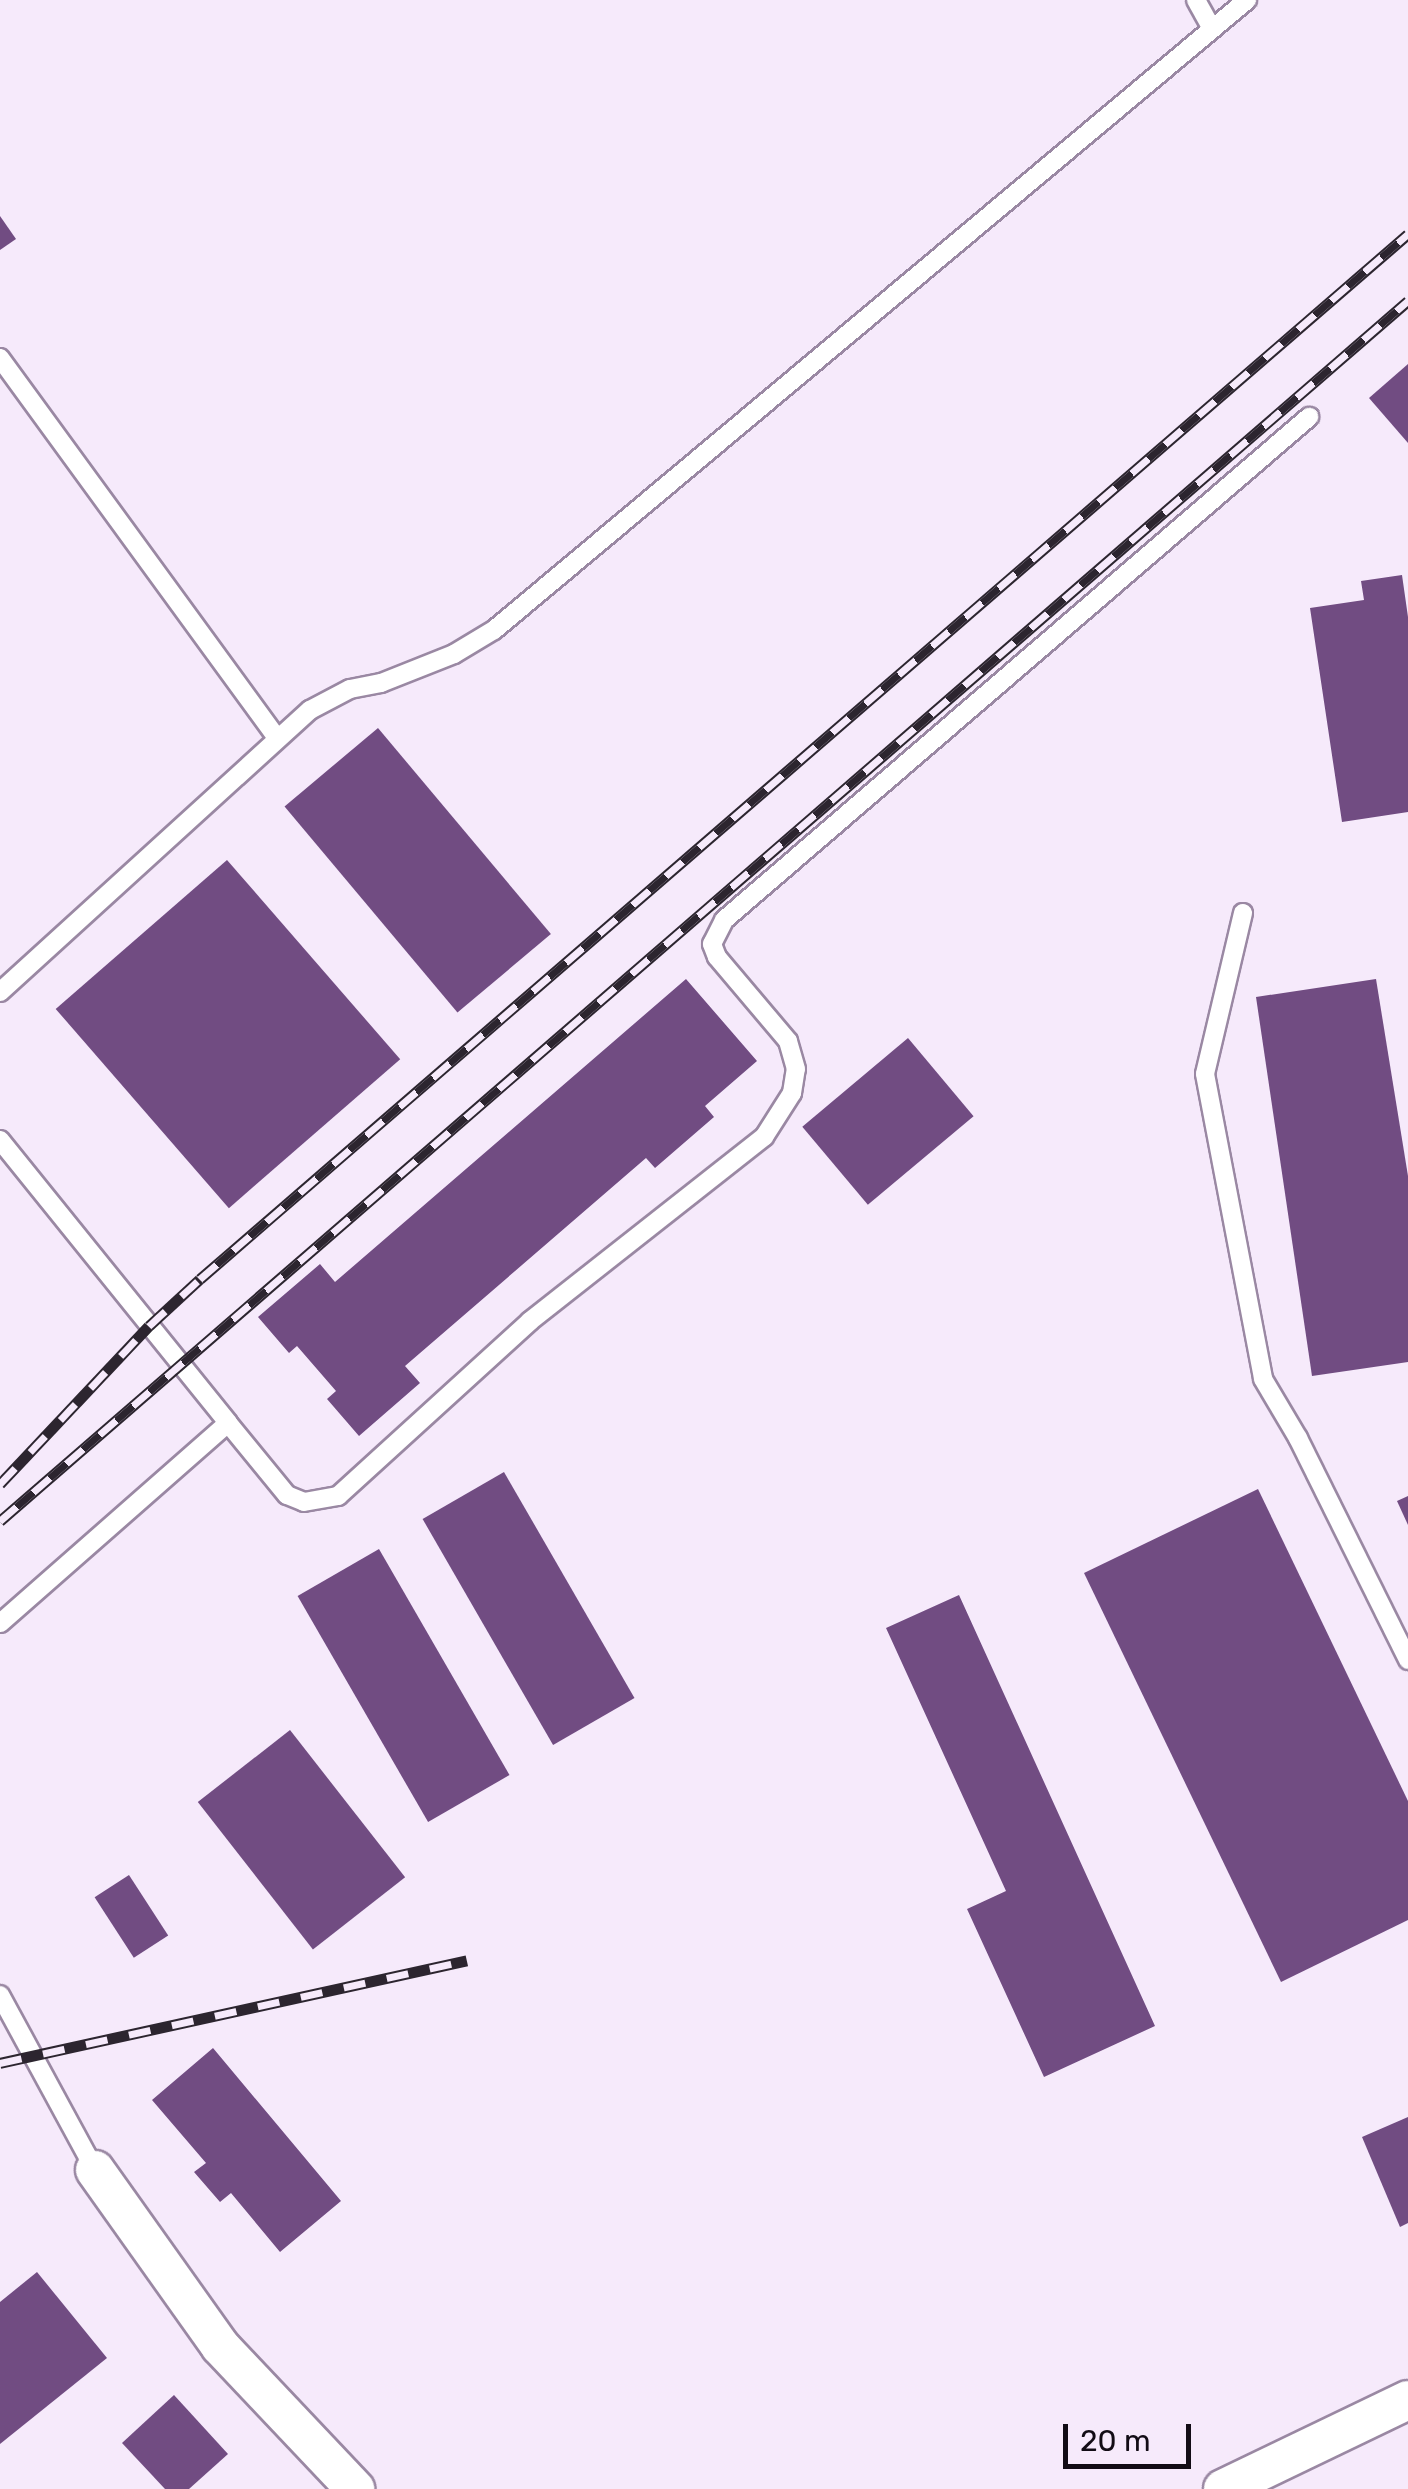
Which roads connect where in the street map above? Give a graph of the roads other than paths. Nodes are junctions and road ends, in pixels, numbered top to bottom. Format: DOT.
graph roads {
  1 [pos="1196,0"];
  2 [pos="1247,0"];
  3 [pos="1212,29"];
  4 [pos="0,358"];
  5 [pos="1309,418"];
  6 [pos="276,738"];
  7 [pos="1243,914"];
  8 [pos="0,992"];
  9 [pos="0,1140"];
  10 [pos="228,1423"];
  11 [pos="0,1623"];
  12 [pos="1408,1660"];
  13 [pos="0,1994"];
  14 [pos="95,2170"];
  15 [pos="1408,2400"];
  16 [pos="355,2489"];
  17 [pos="1222,2489"];
  1 -- 3 [label="lane"];
  2 -- 3 [label="lane"];
  3 -- 6 [label="lane"];
  4 -- 6 [label="lane"];
  5 -- 10 [label="lane"];
  6 -- 8 [label="lane"];
  7 -- 12 [label="lane"];
  9 -- 10 [label="lane"];
  10 -- 11 [label="lane"];
  13 -- 14 [label="lane"];
  14 -- 16 [label="street"];
  15 -- 17 [label="street"];
}
